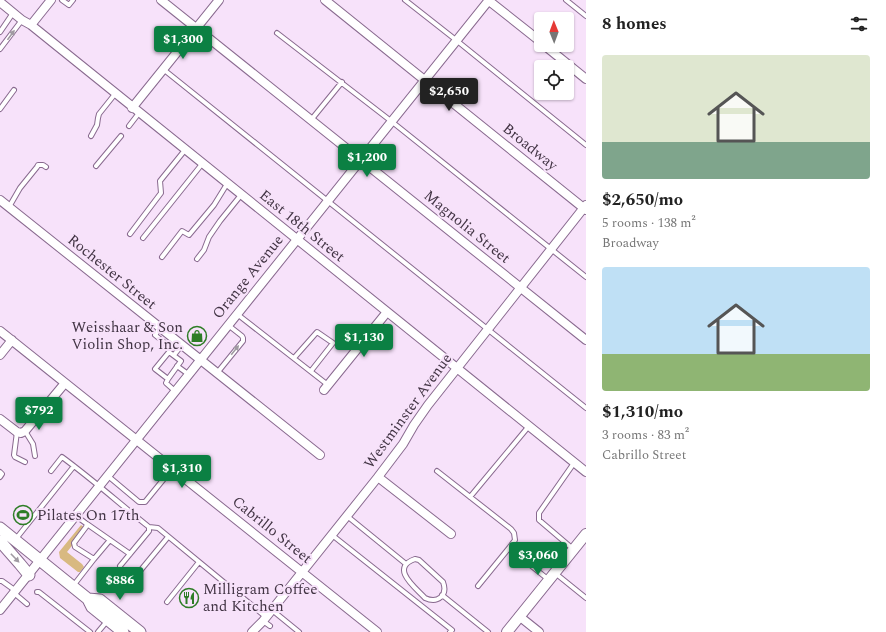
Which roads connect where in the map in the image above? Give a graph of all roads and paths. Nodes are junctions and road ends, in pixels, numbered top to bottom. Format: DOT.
graph roads {
  1 [pos="51,0"];
  2 [pos="62,0"];
  3 [pos="73,0"];
  4 [pos="161,0"];
  5 [pos="219,0"];
  6 [pos="325,0"];
  7 [pos="405,0"];
  8 [pos="488,0"];
  9 [pos="566,0"];
  10 [pos="0,2"];
  11 [pos="13,13"];
  12 [pos="586,16"];
  13 [pos="22,20"];
  14 [pos="31,25"];
  15 [pos="196,28"];
  16 [pos="0,32"];
  17 [pos="277,32"];
  18 [pos="534,36"];
  19 [pos="456,40"];
  20 [pos="0,49"];
  21 [pos="553,52"];
  22 [pos="163,69"];
  23 [pos="586,78"];
  24 [pos="425,80"];
  25 [pos="342,82"];
  26 [pos="14,90"];
  27 [pos="115,94"];
  28 [pos="0,109"];
  29 [pos="136,111"];
  30 [pos="311,120"];
  31 [pos="391,121"];
  32 [pos="128,126"];
  33 [pos="91,136"];
  34 [pos="121,136"];
  35 [pos="586,146"];
  36 [pos="185,150"];
  37 [pos="360,159"];
  38 [pos="202,164"];
  39 [pos="96,166"];
  40 [pos="46,167"];
  41 [pos="227,184"];
  42 [pos="241,195"];
  43 [pos="0,200"];
  44 [pos="328,200"];
  45 [pos="9,207"];
  46 [pos="585,208"];
  47 [pos="130,234"];
  48 [pos="143,238"];
  49 [pos="296,240"];
  50 [pos="551,249"];
  51 [pos="162,257"];
  52 [pos="197,259"];
  53 [pos="586,277"];
  54 [pos="520,288"];
  55 [pos="387,312"];
  56 [pos="237,314"];
  57 [pos="228,325"];
  58 [pos="160,328"];
  59 [pos="487,329"];
  60 [pos="0,331"];
  61 [pos="12,340"];
  62 [pos="586,340"];
  63 [pos="182,345"];
  64 [pos="169,352"];
  65 [pos="0,355"];
  66 [pos="174,355"];
  67 [pos="294,358"];
  68 [pos="200,360"];
  69 [pos="177,366"];
  70 [pos="456,368"];
  71 [pos="311,371"];
  72 [pos="217,373"];
  73 [pos="188,374"];
  74 [pos="168,379"];
  75 [pos="65,383"];
  76 [pos="327,388"];
  77 [pos="175,391"];
  78 [pos="586,408"];
  79 [pos="0,419"];
  80 [pos="529,426"];
  81 [pos="21,432"];
  82 [pos="137,439"];
  83 [pos="320,455"];
  84 [pos="35,456"];
  85 [pos="26,462"];
  86 [pos="574,463"];
  87 [pos="74,466"];
  88 [pos="173,468"];
  89 [pos="51,471"];
  90 [pos="437,471"];
  91 [pos="0,472"];
  92 [pos="586,472"];
  93 [pos="0,476"];
  94 [pos="108,476"];
  95 [pos="378,477"];
  96 [pos="99,487"];
  97 [pos="470,498"];
  98 [pos="76,516"];
  99 [pos="347,516"];
  100 [pos="87,524"];
  101 [pos="149,527"];
  102 [pos="0,528"];
  103 [pos="451,534"];
  104 [pos="586,534"];
  105 [pos="332,535"];
  106 [pos="168,537"];
  107 [pos="15,540"];
  108 [pos="110,540"];
  109 [pos="1,544"];
  110 [pos="509,548"];
  111 [pos="574,549"];
  112 [pos="130,554"];
  113 [pos="94,559"];
  114 [pos="40,561"];
  115 [pos="199,562"];
  116 [pos="406,564"];
  117 [pos="120,566"];
  118 [pos="140,571"];
  119 [pos="302,572"];
  120 [pos="29,575"];
  121 [pos="552,576"];
  122 [pos="0,581"];
  123 [pos="478,586"];
  124 [pos="73,587"];
  125 [pos="15,592"];
  126 [pos="37,592"];
  127 [pos="442,595"];
  128 [pos="586,598"];
  129 [pos="88,599"];
  130 [pos="167,602"];
  131 [pos="27,604"];
  132 [pos="0,610"];
  133 [pos="272,610"];
  134 [pos="519,616"];
  135 [pos="265,619"];
  136 [pos="108,620"];
  137 [pos="270,626"];
  138 [pos="138,631"];
  139 [pos="90,632"];
  140 [pos="98,632"];
  141 [pos="123,632"];
  142 [pos="252,632"];
  143 [pos="299,632"];
  144 [pos="377,632"];
  145 [pos="450,632"];
  146 [pos="488,632"];
  147 [pos="506,632"];
  148 [pos="539,632"];
  1 -- 14 [label="street"];
  2 -- 3 [label="lane"];
  4 -- 15 [label="street, Magnolia Street"];
  5 -- 15 [label="street"];
  6 -- 24 [label="street, Broadway"];
  7 -- 19 [label="lane"];
  8 -- 18 [label="street"];
  8 -- 19 [label="street, Orange Avenue"];
  9 -- 12 [label="lane"];
  10 -- 11 [label="street, East 18th Street"];
  11 -- 13 [label="street, East 18th Street"];
  11 -- 16 [label="lane"];
  13 -- 14 [label="street, East 18th Street"];
  20 -- 13 [label="lane, one-way"];
  14 -- 27 [label="street, East 18th Street"];
  15 -- 22 [label="street"];
  15 -- 30 [label="street, Magnolia Street"];
  17 -- 25 [label="lane"];
  19 -- 24 [label="street, Orange Avenue"];
  19 -- 35 [label="lane"];
  21 -- 23 [label="street"];
  22 -- 29 [label="street"];
  22 -- 44 [label="lane"];
  24 -- 31 [label="street, Orange Avenue"];
  24 -- 46 [label="street, Broadway"];
  25 -- 30 [label="lane"];
  25 -- 31 [label="lane"];
  26 -- 28 [label="lane"];
  27 -- 29 [label="street, East 18th Street"];
  27 -- 33 [label="lane"];
  29 -- 32 [label="lane"];
  29 -- 36 [label="street, East 18th Street"];
  30 -- 37 [label="street, Magnolia Street"];
  31 -- 37 [label="street, Orange Avenue"];
  31 -- 50 [label="lane"];
  34 -- 39 [label="lane"];
  36 -- 38 [label="street, East 18th Street"];
  36 -- 47 [label="lane"];
  37 -- 44 [label="street, Orange Avenue"];
  37 -- 54 [label="street, Magnolia Street"];
  38 -- 41 [label="street, East 18th Street"];
  38 -- 48 [label="lane"];
  40 -- 45 [label="lane"];
  41 -- 42 [label="street, East 18th Street"];
  41 -- 51 [label="lane"];
  42 -- 49 [label="street, East 18th Street"];
  42 -- 52 [label="lane"];
  43 -- 45 [label="street, Rochester Street"];
  44 -- 49 [label="street, Orange Avenue"];
  44 -- 59 [label="lane"];
  45 -- 58 [label="street, Rochester Street"];
  46 -- 50 [label="street, Westminster Avenue"];
  49 -- 55 [label="street, East 18th Street"];
  49 -- 56 [label="street, Orange Avenue"];
  50 -- 53 [label="lane"];
  50 -- 54 [label="street, Westminster Avenue"];
  54 -- 59 [label="street, Westminster Avenue"];
  54 -- 62 [label="street, Magnolia Street"];
  55 -- 70 [label="street, East 18th Street"];
  55 -- 76 [label="street"];
  56 -- 57 [label="street, Orange Avenue"];
  56 -- 67 [label="lane"];
  57 -- 68 [label="street, Orange Avenue"];
  72 -- 57 [label="lane, one-way"];
  58 -- 63 [label="street, Rochester Street"];
  58 -- 64 [label="lane"];
  59 -- 70 [label="street, Westminster Avenue"];
  59 -- 78 [label="lane"];
  60 -- 61 [label="street, Cabrillo Street"];
  61 -- 65 [label="street"];
  61 -- 75 [label="street, Cabrillo Street"];
  63 -- 66 [label="lane"];
  63 -- 68 [label="street, Rochester Street"];
  64 -- 66 [label="lane"];
  64 -- 74 [label="lane"];
  66 -- 69 [label="lane"];
  67 -- 71 [label="lane"];
  67 -- 71 [label="lane"];
  68 -- 72 [label="street, Rochester Street"];
  68 -- 73 [label="street, Orange Avenue"];
  69 -- 73 [label="lane"];
  69 -- 74 [label="lane"];
  70 -- 80 [label="street, East 18th Street"];
  70 -- 95 [label="street, Westminster Avenue"];
  71 -- 76 [label="lane"];
  72 -- 83 [label="street, Rochester Street"];
  73 -- 77 [label="street, Orange Avenue"];
  74 -- 77 [label="lane"];
  75 -- 81 [label="street"];
  75 -- 82 [label="street, Cabrillo Street"];
  77 -- 82 [label="street, Orange Avenue"];
  79 -- 81 [label="street"];
  80 -- 86 [label="street, East 18th Street"];
  80 -- 97 [label="lane"];
  81 -- 84 [label="lane"];
  81 -- 85 [label="lane"];
  82 -- 88 [label="street, Cabrillo Street"];
  82 -- 94 [label="street, Orange Avenue"];
  86 -- 92 [label="street, East 18th Street"];
  86 -- 111 [label="lane"];
  87 -- 89 [label="lane"];
  87 -- 96 [label="lane"];
  87 -- 107 [label="lane"];
  88 -- 94 [label="lane"];
  88 -- 119 [label="street, Cabrillo Street"];
  90 -- 97 [label="lane"];
  91 -- 93 [label="lane"];
  94 -- 96 [label="street, Orange Avenue"];
  95 -- 99 [label="street, Westminster Avenue"];
  95 -- 103 [label="street"];
  96 -- 98 [label="street, Orange Avenue"];
  96 -- 101 [label="lane"];
  97 -- 110 [label="lane"];
  98 -- 100 [label="lane"];
  98 -- 114 [label="street, Orange Avenue"];
  99 -- 105 [label="street, Westminster Avenue"];
  99 -- 116 [label="lane"];
  100 -- 108 [label="lane"];
  100 -- 113 [label="lane"];
  101 -- 106 [label="lane"];
  101 -- 112 [label="lane"];
  102 -- 107 [label="main road"];
  104 -- 111 [label="street"];
  105 -- 119 [label="street, Westminster Avenue"];
  105 -- 145 [label="lane"];
  106 -- 115 [label="lane"];
  106 -- 118 [label="lane"];
  107 -- 114 [label="main road"];
  108 -- 112 [label="lane"];
  108 -- 113 [label="lane"];
  109 -- 120 [label="main road, one-way"];
  110 -- 121 [label="lane"];
  110 -- 123 [label="lane"];
  111 -- 121 [label="street"];
  112 -- 117 [label="lane"];
  113 -- 124 [label="lane"];
  114 -- 120 [label="street, Orange Avenue"];
  114 -- 124 [label="main road"];
  115 -- 130 [label="lane"];
  115 -- 135 [label="lane"];
  116 -- 127 [label="lane"];
  116 -- 127 [label="lane"];
  119 -- 133 [label="street, Westminster Avenue"];
  119 -- 144 [label="street, Cabrillo Street"];
  120 -- 125 [label="street, Orange Avenue"];
  121 -- 128 [label="lane"];
  121 -- 134 [label="street"];
  122 -- 125 [label="lane"];
  124 -- 129 [label="main road"];
  125 -- 131 [label="lane"];
  125 -- 132 [label="street, Orange Avenue"];
  126 -- 139 [label="lane"];
  127 -- 146 [label="lane"];
  129 -- 136 [label="main road"];
  129 -- 138 [label="main road"];
  133 -- 135 [label="street, Westminster Avenue"];
  133 -- 143 [label="lane"];
  134 -- 147 [label="street"];
  134 -- 148 [label="street"];
  135 -- 137 [label="lane"];
  135 -- 142 [label="street, Westminster Avenue"];
  136 -- 138 [label="main road"];
  136 -- 140 [label="lane"];
  136 -- 141 [label="main road"];
}
